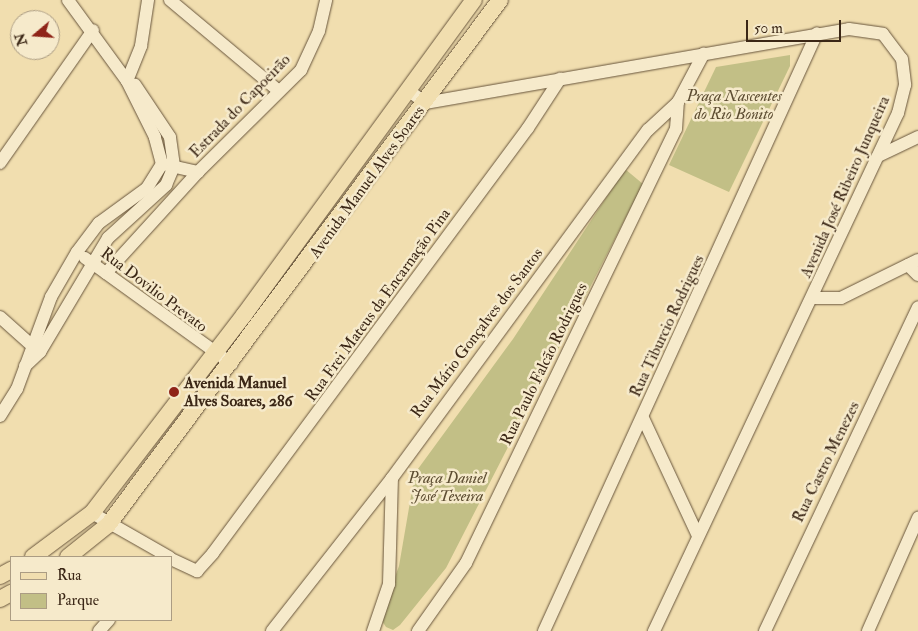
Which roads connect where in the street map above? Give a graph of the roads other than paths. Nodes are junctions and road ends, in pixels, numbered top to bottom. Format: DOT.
graph roads {
  1 [pos="68,0"];
  2 [pos="148,0"];
  3 [pos="170,0"];
  4 [pos="326,0"];
  5 [pos="500,0"];
  6 [pos="472,1"];
  7 [pos="489,14"];
  8 [pos="93,30"];
  9 [pos="817,33"];
  10 [pos="704,53"];
  11 [pos="127,79"];
  12 [pos="560,79"];
  13 [pos="279,90"];
  14 [pos="408,90"];
  15 [pos="678,102"];
  16 [pos="425,103"];
  17 [pos="918,137"];
  18 [pos="878,156"];
  19 [pos="0,163"];
  20 [pos="168,165"];
  21 [pos="198,172"];
  22 [pos="77,252"];
  23 [pos="91,262"];
  24 [pos="913,262"];
  25 [pos="106,273"];
  26 [pos="918,274"];
  27 [pos="814,298"];
  28 [pos="918,307"];
  29 [pos="0,317"];
  30 [pos="36,349"];
  31 [pos="212,353"];
  32 [pos="232,364"];
  33 [pos="0,416"];
  34 [pos="643,418"];
  35 [pos="392,478"];
  36 [pos="92,513"];
  37 [pos="918,518"];
  38 [pos="108,525"];
  39 [pos="698,536"];
  40 [pos="34,556"];
  41 [pos="69,556"];
  42 [pos="166,556"];
  43 [pos="172,559"];
  44 [pos="108,621"];
  45 [pos="99,631"];
  46 [pos="272,631"];
  47 [pos="374,631"];
  48 [pos="418,631"];
  49 [pos="544,631"];
  50 [pos="654,631"];
  51 [pos="765,631"];
  52 [pos="868,631"];
  1 -- 8 [label="street"];
  2 -- 11 [label="street"];
  3 -- 13 [label="street"];
  4 -- 13 [label="street, Estrada do Capoeirão"];
  5 -- 7 [label="main road, Avenida Manuel Alves Soares"];
  6 -- 7 [label="street"];
  6 -- 14 [label="main road, Avenida Manuel Alves Soares"];
  7 -- 16 [label="main road, Avenida Manuel Alves Soares"];
  8 -- 11 [label="street"];
  8 -- 19 [label="street"];
  9 -- 10 [label="street, Avenida José Ribeiro Junqueira"];
  9 -- 18 [label="street, Avenida José Ribeiro Junqueira"];
  9 -- 34 [label="street, Rua Tiburcio Rodrigues"];
  10 -- 12 [label="street, Avenida José Ribeiro Junqueira"];
  10 -- 15 [label="street, Rua Mário Gonçalves dos Santos"];
  11 -- 20 [label="street"];
  12 -- 16 [label="street, Avenida José Ribeiro Junqueira"];
  12 -- 43 [label="street, Rua Frei Mateus da Encarnação Pina"];
  13 -- 21 [label="street, Estrada do Capoeirão"];
  14 -- 16 [label="street"];
  14 -- 31 [label="main road, Avenida Manuel Alves Soares"];
  15 -- 35 [label="street, Rua Mário Gonçalves dos Santos"];
  15 -- 48 [label="street, Rua Paulo Falcão Rodrigues"];
  16 -- 32 [label="main road, Avenida Manuel Alves Soares"];
  17 -- 18 [label="street"];
  18 -- 27 [label="street, Avenida José Ribeiro Junqueira"];
  20 -- 21 [label="street, Estrada do Capoeirão"];
  20 -- 22 [label="street"];
  20 -- 23 [label="street"];
  21 -- 25 [label="street"];
  22 -- 23 [label="street, Rua Dovilio Prevato"];
  22 -- 30 [label="street"];
  23 -- 25 [label="street, Rua Dovilio Prevato"];
  23 -- 30 [label="street"];
  24 -- 26 [label="street"];
  24 -- 27 [label="street"];
  25 -- 31 [label="street, Rua Dovilio Prevato"];
  27 -- 39 [label="street, Avenida José Ribeiro Junqueira"];
  28 -- 51 [label="street, Rua Castro Menezes"];
  29 -- 30 [label="street"];
  30 -- 33 [label="street"];
  31 -- 32 [label="street"];
  31 -- 36 [label="main road, Avenida Manuel Alves Soares"];
  32 -- 38 [label="main road, Avenida Manuel Alves Soares"];
  34 -- 39 [label="street"];
  34 -- 49 [label="street, Rua Tiburcio Rodrigues"];
  35 -- 46 [label="street, Rua Mário Gonçalves dos Santos"];
  35 -- 47 [label="street"];
  36 -- 38 [label="street"];
  36 -- 40 [label="main road, Avenida Manuel Alves Soares"];
  37 -- 52 [label="street"];
  38 -- 41 [label="main road, Avenida Manuel Alves Soares"];
  38 -- 42 [label="street, Rua Frei Mateus da Encarnação Pina"];
  39 -- 50 [label="street, Avenida José Ribeiro Junqueira"];
  44 -- 45 [label="street"];
}
